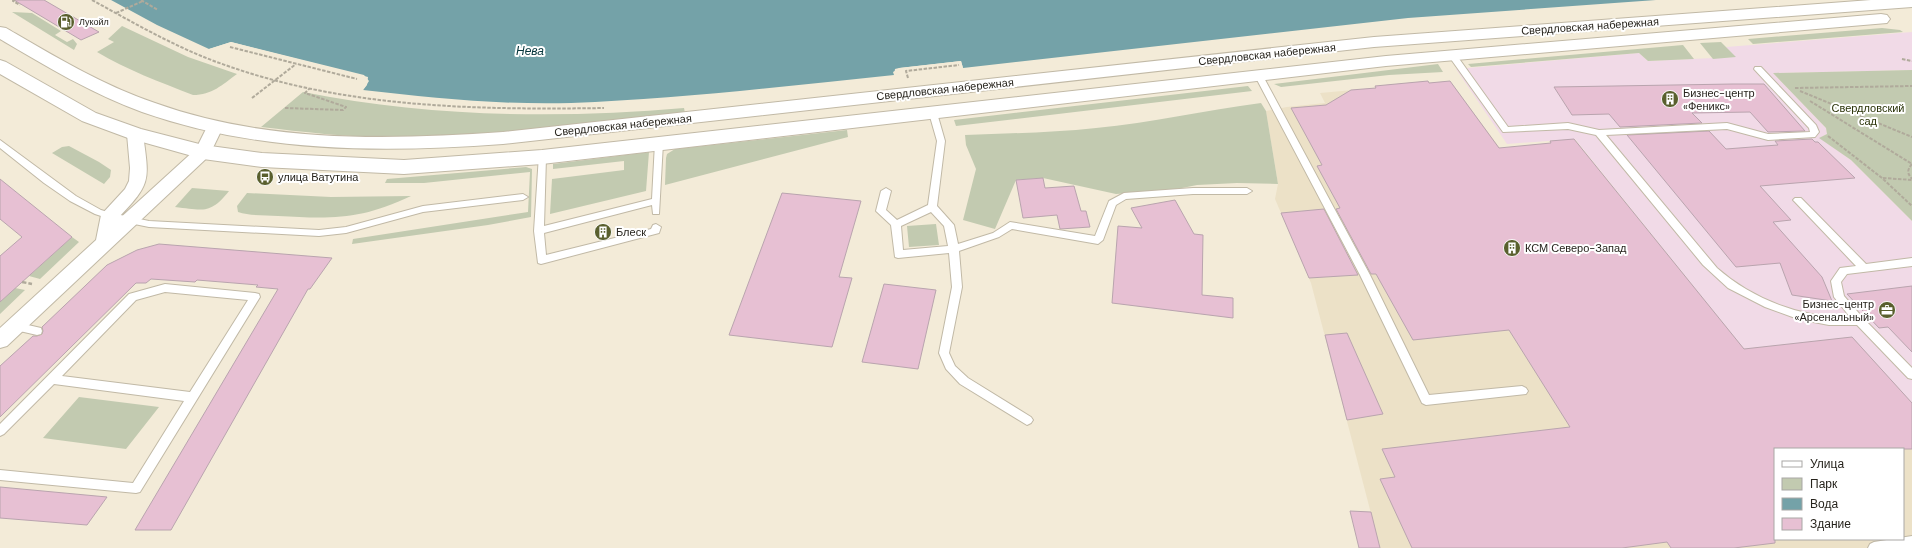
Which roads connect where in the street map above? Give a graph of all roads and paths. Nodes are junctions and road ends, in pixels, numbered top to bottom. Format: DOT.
graph roads {
  1 [pos="15,0"];
  2 [pos="92,0"];
  3 [pos="142,1"];
  4 [pos="1912,2"];
  5 [pos="20,4"];
  6 [pos="158,10"];
  7 [pos="116,14"];
  8 [pos="1912,17"];
  9 [pos="0,32"];
  10 [pos="230,47"];
  11 [pos="1452,55"];
  12 [pos="1902,59"];
  13 [pos="1912,61"];
  14 [pos="296,64"];
  15 [pos="959,65"];
  16 [pos="0,66"];
  17 [pos="1758,69"];
  18 [pos="1259,76"];
  19 [pos="357,79"];
  20 [pos="276,80"];
  21 [pos="904,80"];
  22 [pos="1912,86"];
  23 [pos="310,88"];
  24 [pos="1792,88"];
  25 [pos="1803,96"];
  26 [pos="252,98"];
  27 [pos="1809,100"];
  28 [pos="285,108"];
  29 [pos="609,108"];
  30 [pos="933,113"];
  31 [pos="215,127"];
  32 [pos="1815,132"];
  33 [pos="135,134"];
  34 [pos="1599,134"];
  35 [pos="1912,137"];
  36 [pos="0,143"];
  37 [pos="659,143"];
  38 [pos="203,152"];
  39 [pos="542,157"];
  40 [pos="1912,164"];
  41 [pos="1882,178"];
  42 [pos="1912,179"];
  43 [pos="886,191"];
  44 [pos="1247,191"];
  45 [pos="523,197"];
  46 [pos="1798,200"];
  47 [pos="656,201"];
  48 [pos="1912,206"];
  49 [pos="932,207"];
  50 [pos="656,212"];
  51 [pos="110,215"];
  52 [pos="129,221"];
  53 [pos="896,224"];
  54 [pos="656,227"];
  55 [pos="539,231"];
  56 [pos="105,242"];
  57 [pos="954,249"];
  58 [pos="1912,262"];
  59 [pos="1864,268"];
  60 [pos="1859,321"];
  61 [pos="15,326"];
  62 [pos="37,331"];
  63 [pos="0,340"];
  64 [pos="1912,375"];
  65 [pos="52,379"];
  66 [pos="1522,391"];
  67 [pos="191,397"];
  68 [pos="1027,420"];
  69 [pos="0,431"];
  70 [pos="0,475"];
  71 [pos="1912,542"];
  72 [pos="1874,548"];
  1 -- 5 [label="path"];
  2 -- 7 [label="path"];
  3 -- 6 [label="path"];
  3 -- 7 [label="path"];
  4 -- 31 [label="main road, Свердловская набережная"];
  7 -- 20 [label="path"];
  8 -- 11 [label="main road, Свердловская набережная"];
  9 -- 31 [label="main road, Свердловская набережная"];
  10 -- 14 [label="path"];
  11 -- 18 [label="main road, Свердловская набережная"];
  11 -- 34 [label="lane"];
  12 -- 13 [label="path"];
  14 -- 19 [label="path"];
  14 -- 20 [label="path"];
  15 -- 21 [label="path"];
  16 -- 33 [label="main road, Свердловская набережная"];
  17 -- 32 [label="lane"];
  18 -- 30 [label="main road, Свердловская набережная"];
  18 -- 66 [label="lane"];
  20 -- 23 [label="path"];
  20 -- 26 [label="path"];
  22 -- 24 [label="path"];
  23 -- 28 [label="path"];
  23 -- 29 [label="path"];
  24 -- 25 [label="path"];
  24 -- 35 [label="path"];
  27 -- 40 [label="path"];
  30 -- 37 [label="main road, Свердловская набережная"];
  30 -- 49 [label="lane"];
  31 -- 38 [label="street"];
  32 -- 34 [label="lane"];
  32 -- 41 [label="path"];
  33 -- 38 [label="main road, Свердловская набережная"];
  33 -- 51 [label="street"];
  34 -- 60 [label="lane"];
  36 -- 51 [label="lane"];
  37 -- 39 [label="main road, Свердловская набережная"];
  37 -- 47 [label="lane"];
  38 -- 39 [label="main road, Свердловская набережная"];
  38 -- 52 [label="street"];
  39 -- 55 [label="lane"];
  40 -- 42 [label="path"];
  41 -- 42 [label="path"];
  41 -- 48 [label="path"];
  43 -- 53 [label="lane"];
  44 -- 57 [label="lane"];
  45 -- 52 [label="lane"];
  46 -- 59 [label="lane"];
  47 -- 50 [label="lane"];
  47 -- 55 [label="lane"];
  49 -- 53 [label="lane"];
  49 -- 57 [label="lane"];
  51 -- 52 [label="lane"];
  51 -- 56 [label="street"];
  52 -- 56 [label="street"];
  53 -- 57 [label="lane"];
  54 -- 55 [label="lane"];
  56 -- 61 [label="street"];
  57 -- 68 [label="lane"];
  58 -- 59 [label="lane"];
  59 -- 60 [label="lane"];
  60 -- 64 [label="lane"];
  61 -- 62 [label="lane"];
  61 -- 63 [label="street"];
  65 -- 67 [label="lane"];
  65 -- 67 [label="lane"];
  65 -- 69 [label="lane"];
  67 -- 70 [label="lane"];
  71 -- 72 [label="lane"];
}
